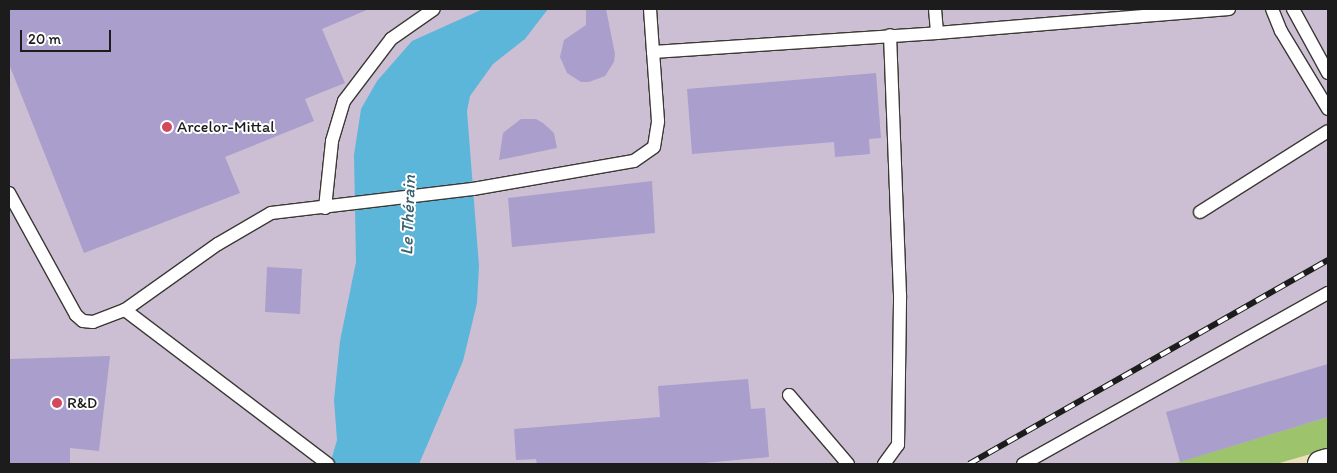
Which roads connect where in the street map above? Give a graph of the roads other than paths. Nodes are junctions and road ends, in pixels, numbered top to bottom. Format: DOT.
graph roads {
  1 [pos="434,9"];
  2 [pos="650,9"];
  3 [pos="935,9"];
  4 [pos="1229,9"];
  5 [pos="1272,9"];
  6 [pos="1293,9"];
  7 [pos="1179,11"];
  8 [pos="937,33"];
  9 [pos="890,35"];
  10 [pos="653,52"];
  11 [pos="1328,73"];
  12 [pos="1328,109"];
  13 [pos="1328,131"];
  14 [pos="9,194"];
  15 [pos="325,208"];
  16 [pos="1200,212"];
  17 [pos="1328,293"];
  18 [pos="125,310"];
  19 [pos="789,395"];
  20 [pos="1328,462"];
  21 [pos="328,464"];
  22 [pos="848,464"];
  23 [pos="884,464"];
  24 [pos="1023,464"];
  25 [pos="1321,464"];
  1 -- 15 [label="lane"];
  2 -- 10 [label="lane"];
  3 -- 8 [label="lane"];
  4 -- 7 [label="lane"];
  5 -- 12 [label="lane"];
  6 -- 11 [label="lane"];
  7 -- 8 [label="lane"];
  8 -- 9 [label="lane"];
  9 -- 10 [label="lane"];
  9 -- 23 [label="lane"];
  10 -- 15 [label="lane"];
  13 -- 16 [label="lane"];
  14 -- 18 [label="lane"];
  15 -- 18 [label="lane"];
  17 -- 24 [label="lane"];
  18 -- 21 [label="lane"];
  19 -- 22 [label="lane"];
  20 -- 25 [label="street"];
}
